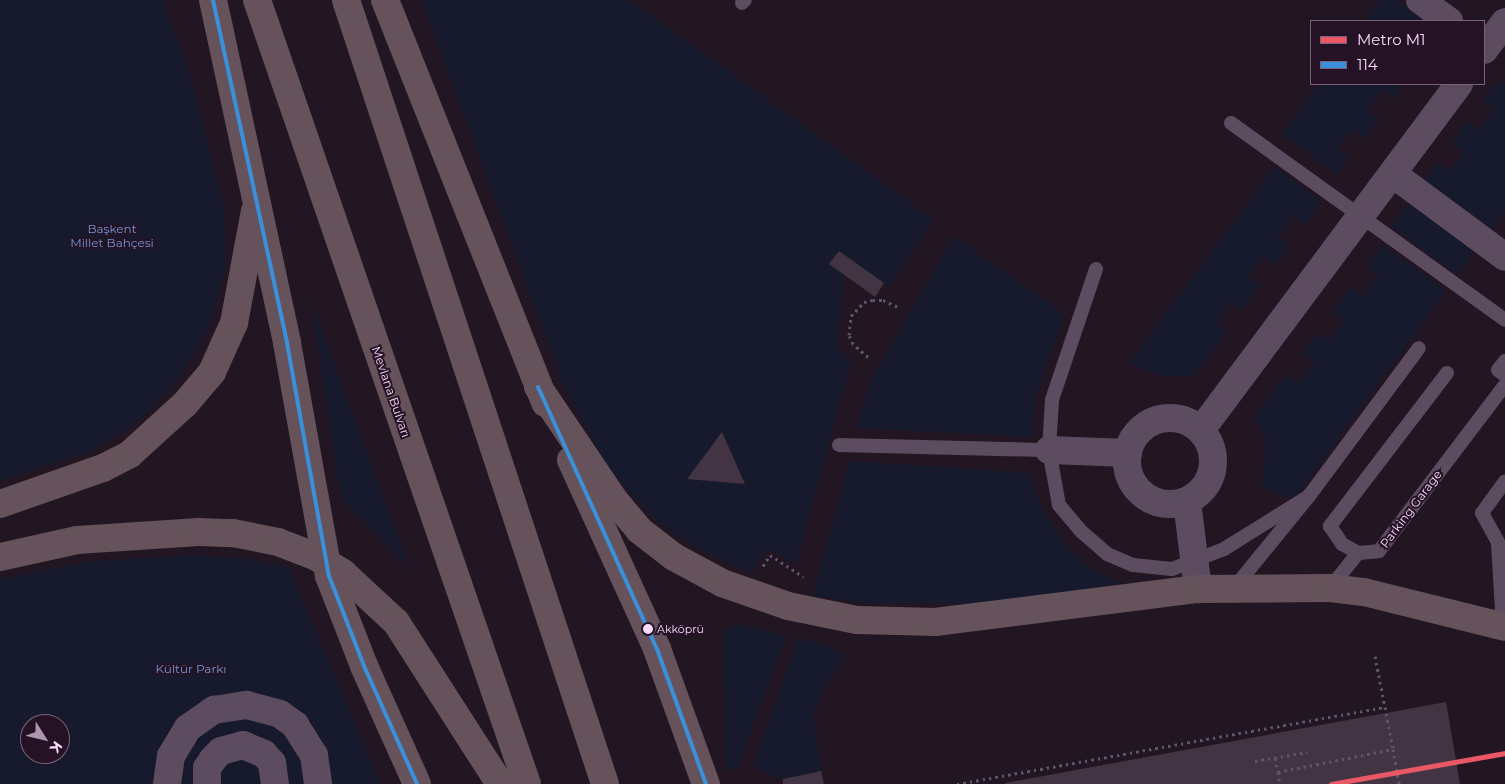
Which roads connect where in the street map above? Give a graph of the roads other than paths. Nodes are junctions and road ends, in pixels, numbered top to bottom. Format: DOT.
graph roads {
  1 [pos="213,0"];
  2 [pos="256,0"];
  3 [pos="346,0"];
  4 [pos="386,0"];
  5 [pos="1420,0"];
  6 [pos="1448,20"];
  7 [pos="1505,22"];
  8 [pos="1485,48"];
  9 [pos="1458,85"];
  10 [pos="1231,123"];
  11 [pos="1394,174"];
  12 [pos="257,197"];
  13 [pos="1361,216"];
  14 [pos="1505,257"];
  15 [pos="1096,269"];
  16 [pos="1505,320"];
  17 [pos="1418,348"];
  18 [pos="1505,361"];
  19 [pos="1447,373"];
  20 [pos="1505,375"];
  21 [pos="1505,385"];
  22 [pos="538,387"];
  23 [pos="1201,430"];
  24 [pos="840,445"];
  25 [pos="1049,450"];
  26 [pos="1128,453"];
  27 [pos="1505,481"];
  28 [pos="1310,496"];
  29 [pos="1187,502"];
  30 [pos="0,504"];
  31 [pos="1358,553"];
  32 [pos="0,558"];
  33 [pos="1194,562"];
  34 [pos="1234,588"];
  35 [pos="1330,588"];
  36 [pos="1198,589"];
  37 [pos="1505,626"];
  38 [pos="242,705"];
  39 [pos="243,745"];
  40 [pos="167,778"];
  41 [pos="206,780"];
  42 [pos="278,784"];
  43 [pos="318,784"];
  44 [pos="417,784"];
  45 [pos="500,784"];
  46 [pos="527,784"];
  47 [pos="605,784"];
  48 [pos="706,784"];
  1 -- 12 [label="highway"];
  2 -- 46 [label="highway, Mevlana Bulvarı"];
  3 -- 47 [label="highway"];
  4 -- 22 [label="highway"];
  5 -- 6 [label="street"];
  7 -- 8 [label="street"];
  9 -- 11 [label="street"];
  10 -- 13 [label="lane"];
  11 -- 13 [label="street"];
  11 -- 14 [label="street"];
  12 -- 30 [label="highway"];
  12 -- 44 [label="highway"];
  13 -- 16 [label="lane"];
  13 -- 23 [label="street"];
  15 -- 25 [label="lane"];
  17 -- 28 [label="lane"];
  18 -- 20 [label="lane"];
  19 -- 31 [label="lane"];
  21 -- 31 [label="lane, Parking Garage"];
  22 -- 36 [label="highway"];
  22 -- 48 [label="highway"];
  23 -- 26 [label="street"];
  23 -- 29 [label="street"];
  24 -- 25 [label="lane"];
  25 -- 26 [label="street"];
  25 -- 33 [label="lane"];
  26 -- 29 [label="street"];
  27 -- 37 [label="lane"];
  28 -- 33 [label="lane"];
  28 -- 34 [label="lane"];
  29 -- 33 [label="street"];
  31 -- 35 [label="lane"];
  32 -- 45 [label="highway, bridge"];
  33 -- 36 [label="street"];
  34 -- 35 [label="highway"];
  34 -- 36 [label="highway"];
  35 -- 37 [label="highway"];
  38 -- 39 [label="street"];
  38 -- 40 [label="street"];
  38 -- 43 [label="street"];
  39 -- 41 [label="street"];
  39 -- 42 [label="street"];
  40 -- 41 [label="street"];
}
